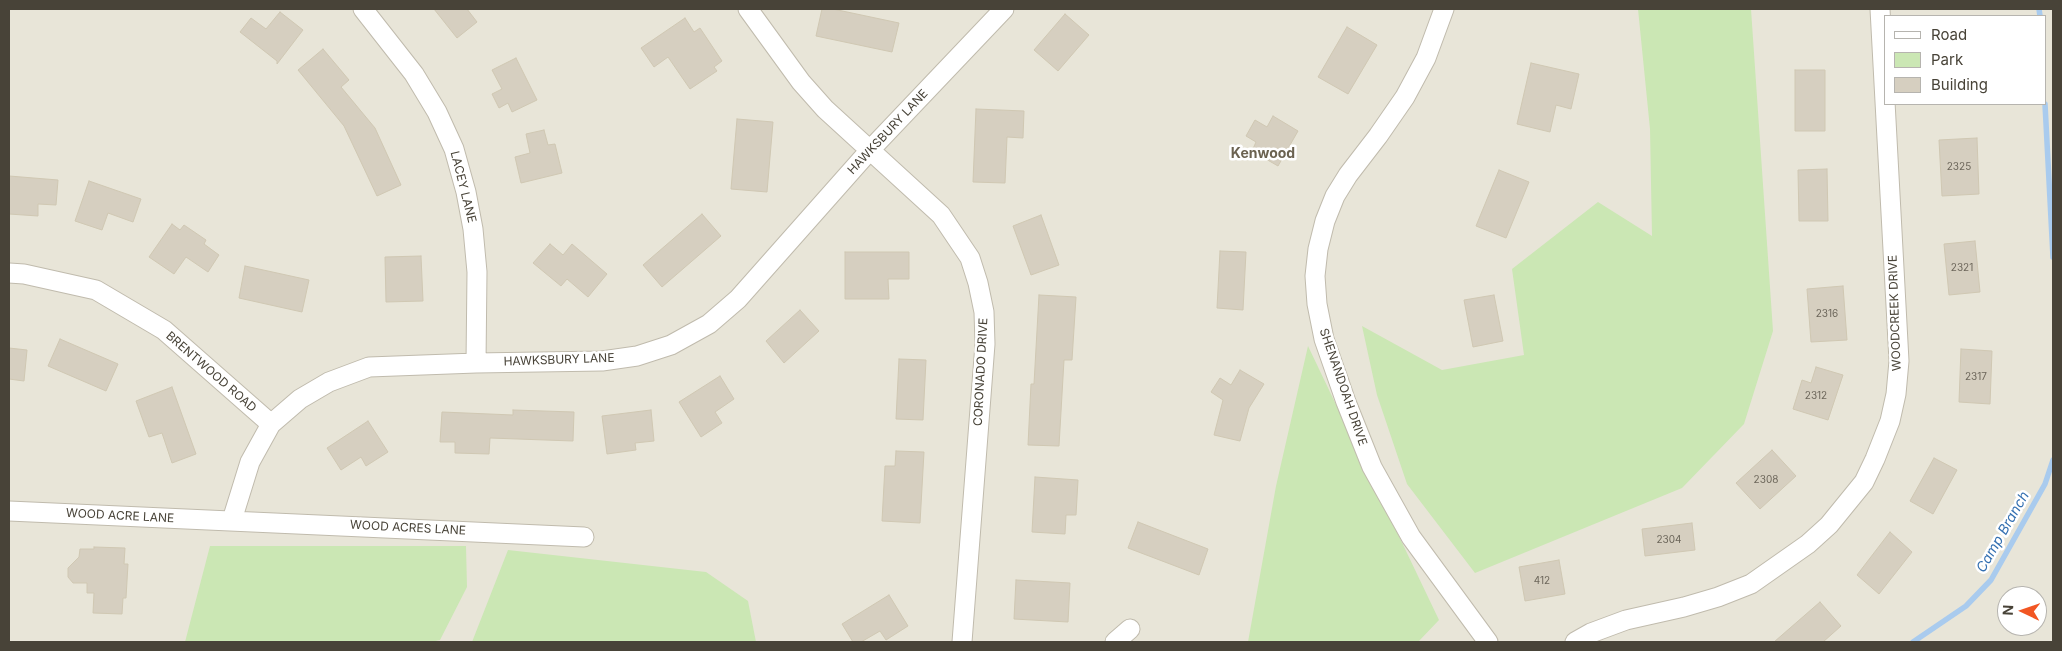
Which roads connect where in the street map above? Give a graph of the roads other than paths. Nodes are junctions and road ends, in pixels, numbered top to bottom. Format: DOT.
graph roads {
  1 [pos="363,9"];
  2 [pos="748,9"];
  3 [pos="1004,9"];
  4 [pos="1444,9"];
  5 [pos="1880,9"];
  6 [pos="1884,83"];
  7 [pos="1885,105"];
  8 [pos="870,150"];
  9 [pos="9,272"];
  10 [pos="476,363"];
  11 [pos="271,424"];
  12 [pos="9,511"];
  13 [pos="232,520"];
  14 [pos="584,537"];
  15 [pos="1130,629"];
  16 [pos="962,642"];
  17 [pos="1114,642"];
  18 [pos="1488,642"];
  19 [pos="1575,642"];
  1 -- 10 [label="street, LACEY LANE"];
  2 -- 8 [label="street, CORONADO DRIVE"];
  3 -- 8 [label="street, HAWKSBURY LANE"];
  4 -- 18 [label="street, SHENANDOAH DRIVE"];
  5 -- 6 [label="street, WOODCREEK DRIVE"];
  7 -- 19 [label="street, WOODCREEK DRIVE"];
  8 -- 10 [label="street, HAWKSBURY LANE"];
  8 -- 16 [label="street, CORONADO DRIVE"];
  9 -- 11 [label="street, BRENTWOOD ROAD"];
  10 -- 11 [label="street, HAWKSBURY LANE"];
  11 -- 13 [label="street, HAWKSBURY LANE"];
  12 -- 13 [label="street, WOOD ACRE LANE"];
  13 -- 14 [label="street, WOOD ACRES LANE"];
  15 -- 17 [label="street"];
}
